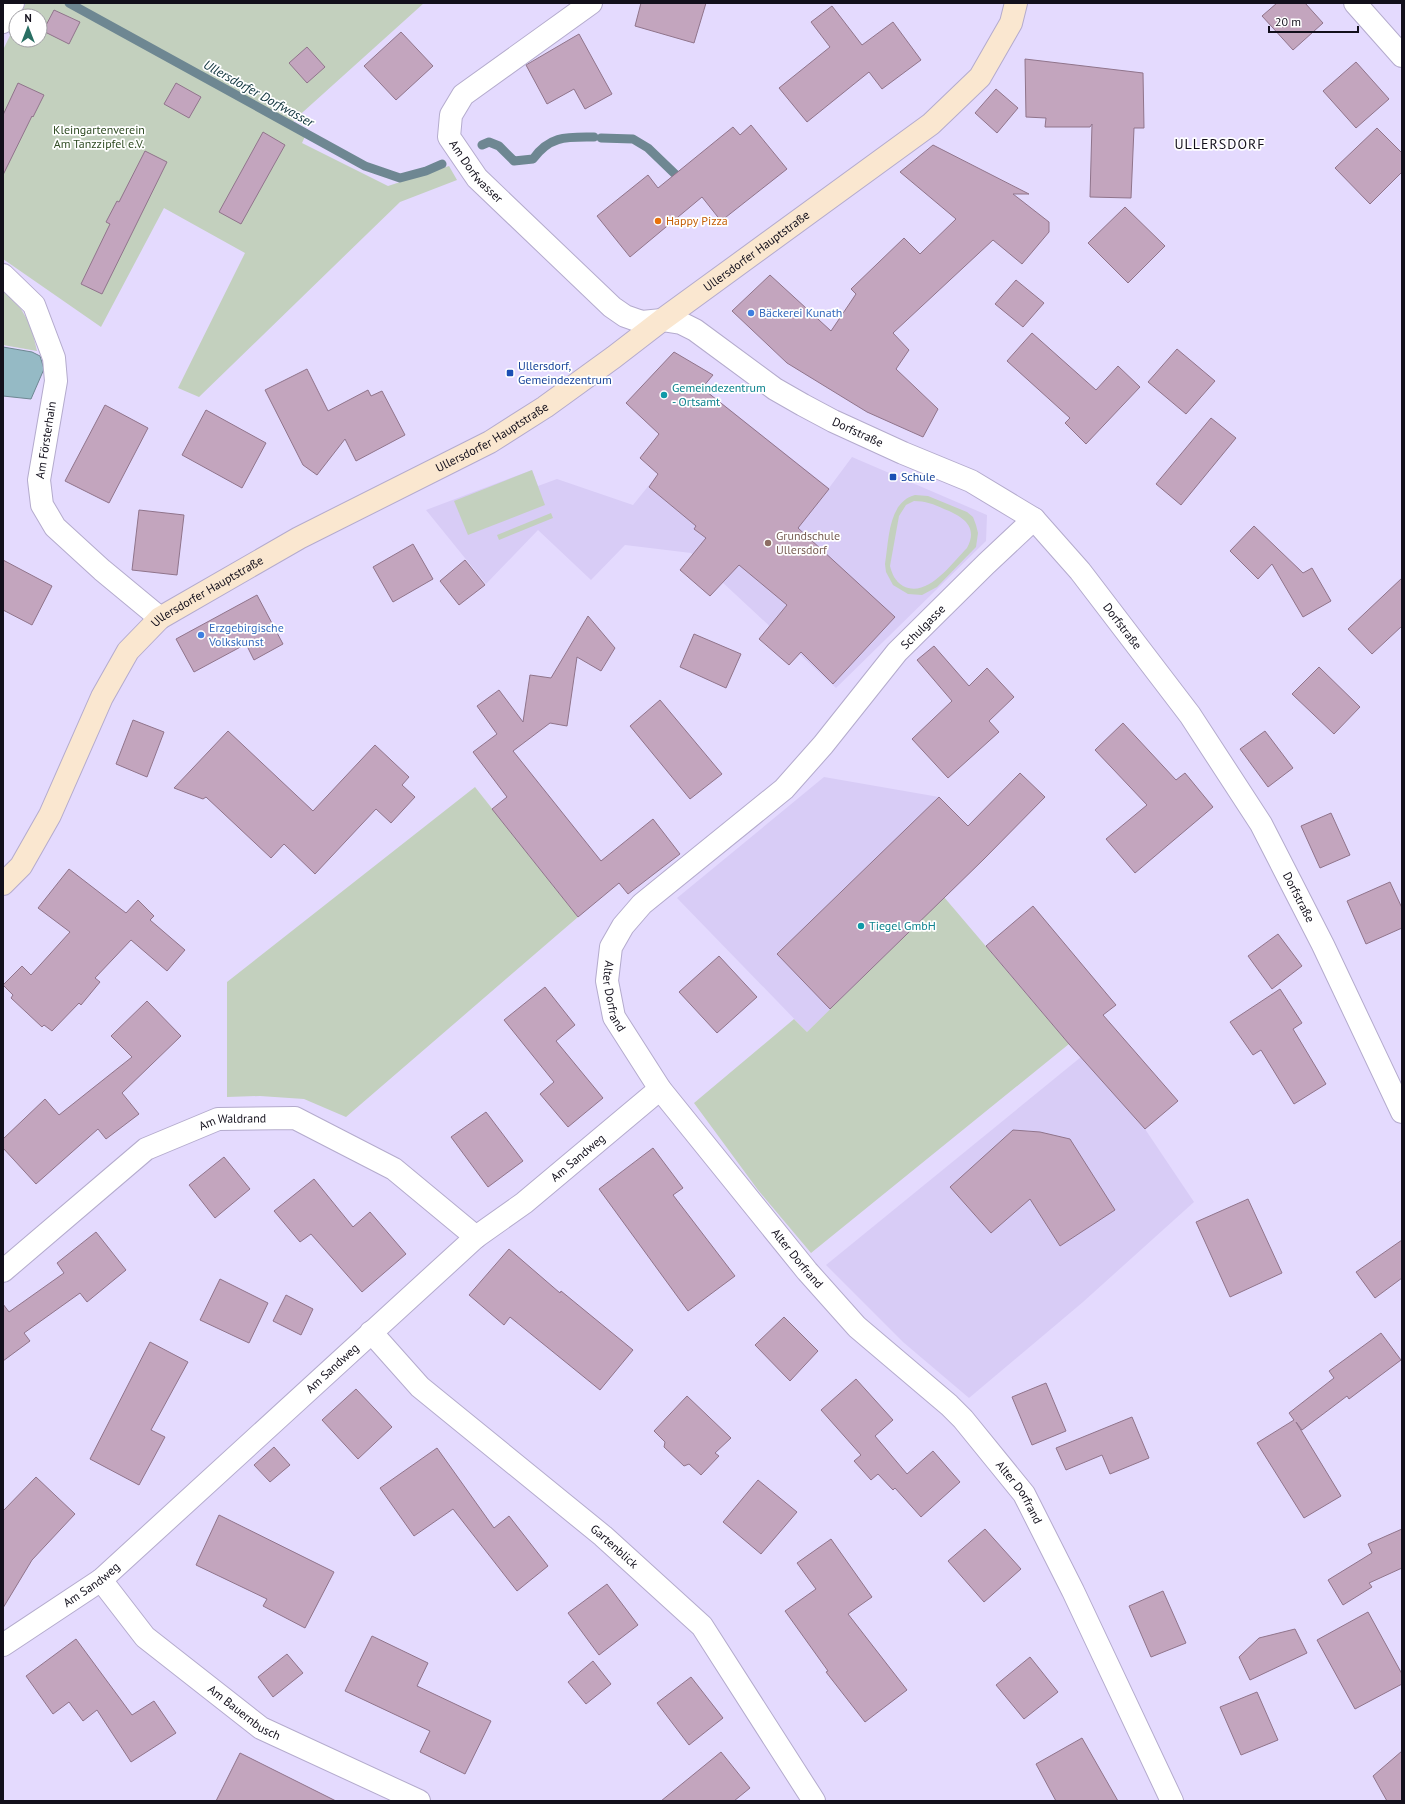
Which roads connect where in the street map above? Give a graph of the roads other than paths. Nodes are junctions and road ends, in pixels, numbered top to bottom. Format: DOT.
graph roads {
  1 [pos="13,3"];
  2 [pos="591,3"];
  3 [pos="1016,3"];
  4 [pos="1355,3"];
  5 [pos="3,22"];
  6 [pos="1402,56"];
  7 [pos="3,275"];
  8 [pos="662,320"];
  9 [pos="1034,519"];
  10 [pos="160,618"];
  11 [pos="823,745"];
  12 [pos="3,884"];
  13 [pos="660,1089"];
  14 [pos="1402,1112"];
  15 [pos="476,1237"];
  16 [pos="3,1271"];
  17 [pos="371,1332"];
  18 [pos="101,1580"];
  19 [pos="3,1645"];
  20 [pos="419,1801"];
  21 [pos="814,1801"];
  22 [pos="1172,1801"];
  1 -- 5 [label="street"];
  2 -- 8 [label="street, Am Dorfwasser"];
  3 -- 8 [label="main road, Ullersdorfer Hauptstraße"];
  4 -- 6 [label="street"];
  7 -- 10 [label="street, Am Försterhain"];
  8 -- 9 [label="street, Dorfstraße"];
  8 -- 10 [label="main road, Ullersdorfer Hauptstraße"];
  9 -- 11 [label="street, Schulgasse"];
  9 -- 14 [label="street, Dorfstraße"];
  10 -- 12 [label="main road, Ullersdorfer Hauptstraße"];
  11 -- 13 [label="street, Alter Dorfrand"];
  13 -- 15 [label="street, Am Sandweg"];
  13 -- 22 [label="street, Alter Dorfrand"];
  15 -- 16 [label="street, Am Waldrand"];
  15 -- 17 [label="street, Am Sandweg"];
  17 -- 18 [label="street, Am Sandweg"];
  17 -- 21 [label="street, Gartenblick"];
  18 -- 19 [label="street, Am Sandweg"];
  18 -- 20 [label="street, Am Bauernbusch"];
}
